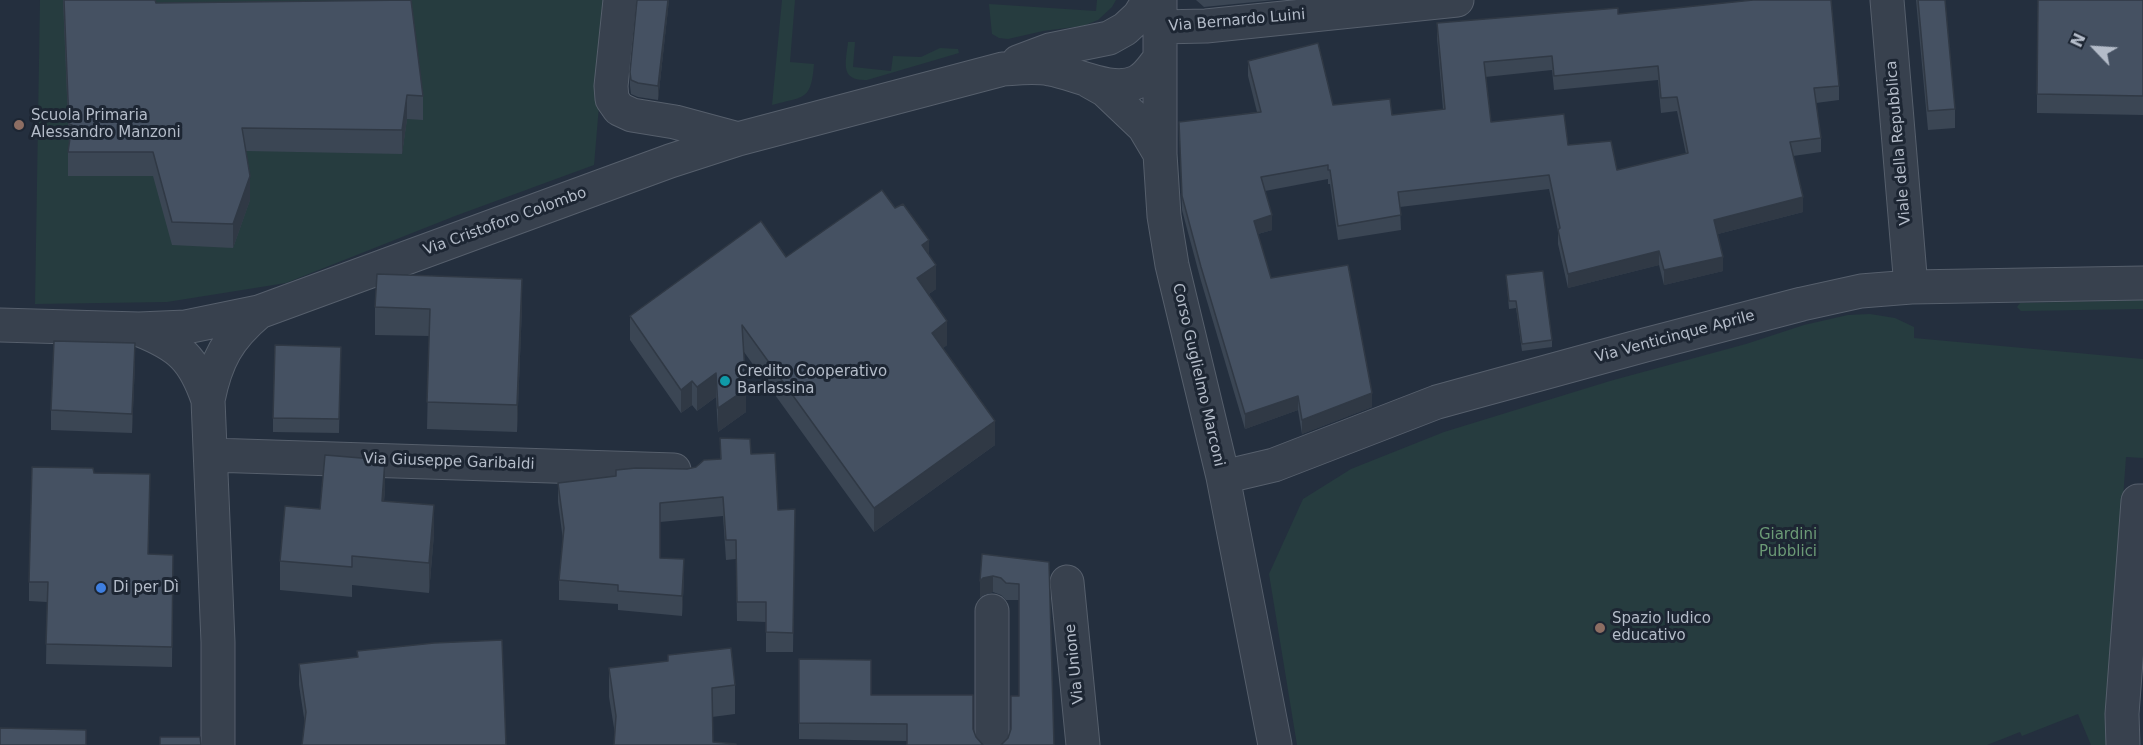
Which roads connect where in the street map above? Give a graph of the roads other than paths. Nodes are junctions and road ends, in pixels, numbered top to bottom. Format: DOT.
graph roads {
  1 [pos="620,0"];
  2 [pos="1457,0"];
  3 [pos="1887,0"];
  4 [pos="1157,38"];
  5 [pos="1092,42"];
  6 [pos="1003,69"];
  7 [pos="1087,79"];
  8 [pos="738,139"];
  9 [pos="1160,154"];
  10 [pos="2143,283"];
  11 [pos="1911,287"];
  12 [pos="259,312"];
  13 [pos="0,325"];
  14 [pos="139,329"];
  15 [pos="208,400"];
  16 [pos="211,455"];
  17 [pos="688,470"];
  18 [pos="1223,477"];
  19 [pos="2143,501"];
  20 [pos="1066,582"];
  21 [pos="992,610"];
  22 [pos="218,745"];
  23 [pos="992,745"];
  24 [pos="1083,745"];
  25 [pos="1275,745"];
  26 [pos="2123,745"];
  1 -- 8 [label="street"];
  2 -- 4 [label="street, Via Bernardo Luini"];
  3 -- 11 [label="street, Viale della Repubblica"];
  4 -- 5 [label="street, Via Cristoforo Colombo"];
  4 -- 5 [label="street, Via Cristoforo Colombo"];
  4 -- 7 [label="street, Via Cristoforo Colombo"];
  4 -- 9 [label="street, Corso Guglielmo Marconi"];
  5 -- 6 [label="street, Via Cristoforo Colombo"];
  6 -- 7 [label="street, Via Cristoforo Colombo"];
  6 -- 8 [label="street, Via Cristoforo Colombo"];
  7 -- 9 [label="street, Via Cristoforo Colombo"];
  8 -- 12 [label="street, Via Cristoforo Colombo"];
  9 -- 18 [label="street, Corso Guglielmo Marconi"];
  10 -- 11 [label="street, Via Venticinque Aprile"];
  11 -- 18 [label="street, Via Venticinque Aprile"];
  12 -- 14 [label="street, Via Cristoforo Colombo"];
  12 -- 15 [label="street"];
  13 -- 14 [label="street, Via Cristoforo Colombo"];
  14 -- 15 [label="street"];
  15 -- 16 [label="street"];
  16 -- 17 [label="street, Via Giuseppe Garibaldi"];
  16 -- 22 [label="street"];
  18 -- 25 [label="street, Corso Guglielmo Marconi"];
  19 -- 26 [label="street"];
  20 -- 24 [label="street, Via Unione"];
  21 -- 23 [label="street"];
}
